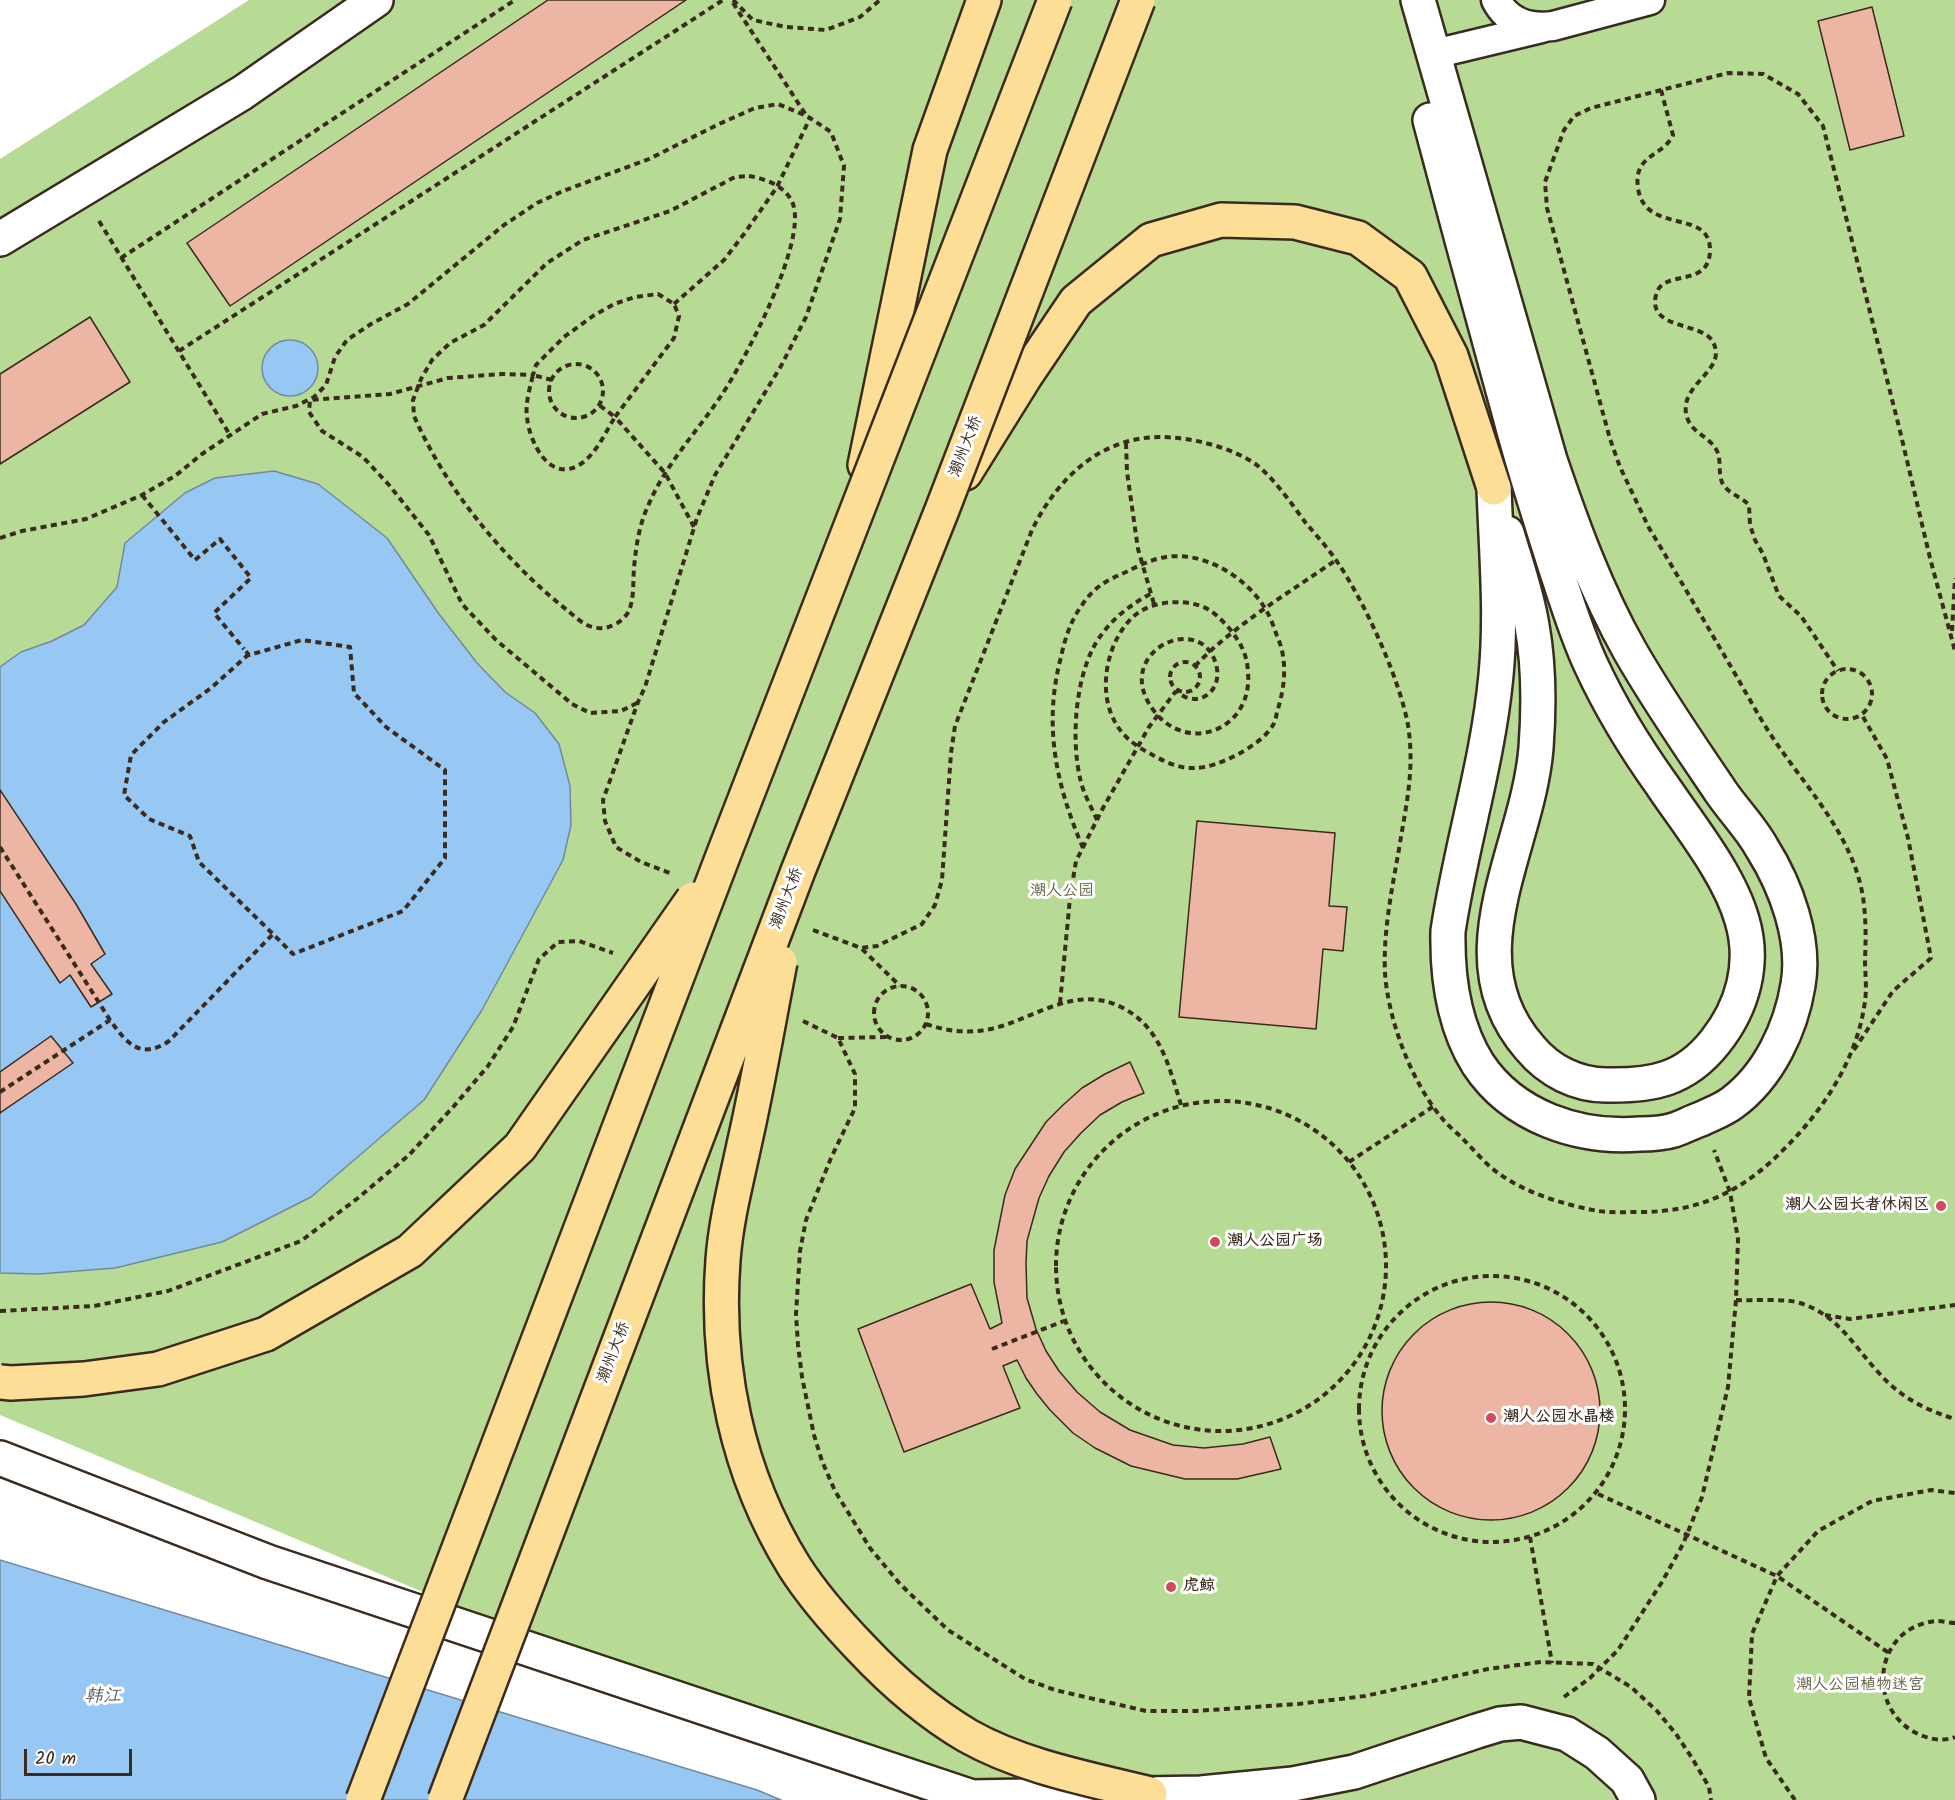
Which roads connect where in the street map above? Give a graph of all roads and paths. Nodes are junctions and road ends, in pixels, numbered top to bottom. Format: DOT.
graph roads {
  1 [pos="376,0"];
  2 [pos="515,0"];
  3 [pos="723,0"];
  4 [pos="732,0"];
  5 [pos="880,0"];
  6 [pos="984,0"];
  7 [pos="1055,0"];
  8 [pos="1138,0"];
  9 [pos="1397,0"];
  10 [pos="1418,0"];
  11 [pos="1489,0"];
  12 [pos="1496,0"];
  13 [pos="1650,0"];
  14 [pos="1553,26"];
  15 [pos="1486,41"];
  16 [pos="1434,54"];
  17 [pos="1661,90"];
  18 [pos="809,117"];
  19 [pos="778,186"];
  20 [pos="80,191"];
  21 [pos="0,239"];
  22 [pos="121,258"];
  23 [pos="674,304"];
  24 [pos="179,351"];
  25 [pos="533,375"];
  26 [pos="552,380"];
  27 [pos="418,387"];
  28 [pos="310,400"];
  29 [pos="599,405"];
  30 [pos="615,417"];
  31 [pos="230,435"];
  32 [pos="1126,443"];
  33 [pos="665,473"];
  34 [pos="1494,488"];
  35 [pos="142,495"];
  36 [pos="942,510"];
  37 [pos="854,516"];
  38 [pos="694,527"];
  39 [pos="0,538"];
  40 [pos="1336,560"];
  41 [pos="1142,565"];
  42 [pos="1955,578"];
  43 [pos="1152,593"];
  44 [pos="1154,604"];
  45 [pos="1266,609"];
  46 [pos="1233,634"];
  47 [pos="1952,638"];
  48 [pos="1209,651"];
  49 [pos="1955,651"];
  50 [pos="249,655"];
  51 [pos="1195,666"];
  52 [pos="1838,671"];
  53 [pos="1176,691"];
  54 [pos="638,702"];
  55 [pos="1158,715"];
  56 [pos="1862,715"];
  57 [pos="1138,747"];
  58 [pos="1097,821"];
  59 [pos="0,847"];
  60 [pos="1083,848"];
  61 [pos="723,856"];
  62 [pos="798,871"];
  63 [pos="674,875"];
  64 [pos="806,927"];
  65 [pos="273,934"];
  66 [pos="861,948"];
  67 [pos="619,955"];
  68 [pos="900,986"];
  69 [pos="1059,1003"];
  70 [pos="110,1020"];
  71 [pos="802,1021"];
  72 [pos="926,1024"];
  73 [pos="889,1037"];
  74 [pos="838,1038"];
  75 [pos="1849,1059"];
  76 [pos="0,1092"];
  77 [pos="1181,1105"];
  78 [pos="1434,1106"];
  79 [pos="1699,1119"];
  80 [pos="1349,1162"];
  81 [pos="1730,1192"];
  82 [pos="1736,1300"];
  83 [pos="1955,1305"];
  84 [pos="0,1311"];
  85 [pos="1824,1315"];
  86 [pos="1064,1321"];
  87 [pos="1369,1341"];
  88 [pos="1377,1343"];
  89 [pos="992,1349"];
  90 [pos="0,1382"];
  91 [pos="1955,1419"];
  92 [pos="0,1458"];
  93 [pos="1955,1493"];
  94 [pos="1598,1494"];
  95 [pos="1687,1533"];
  96 [pos="1530,1537"];
  97 [pos="1777,1576"];
  98 [pos="1955,1623"];
  99 [pos="1889,1653"];
  100 [pos="1552,1662"];
  101 [pos="1601,1667"];
  102 [pos="1521,1722"];
  103 [pos="1955,1737"];
  104 [pos="1150,1794"];
  105 [pos="976,1798"];
  106 [pos="363,1800"];
  107 [pos="445,1800"];
  108 [pos="1638,1800"];
  109 [pos="1711,1800"];
  110 [pos="1795,1800"];
  1 -- 20 [label="street"];
  2 -- 22 [label="path"];
  3 -- 24 [label="path"];
  4 -- 5 [label="path"];
  4 -- 18 [label="path"];
  6 -- 37 [label="highway, bridge"];
  7 -- 37 [label="highway, bridge"];
  8 -- 36 [label="highway, 潮州大桥, bridge"];
  9 -- 34 [label="street"];
  10 -- 16 [label="street"];
  11 -- 15 [label="street"];
  12 -- 14 [label="street"];
  13 -- 14 [label="street"];
  14 -- 15 [label="street"];
  15 -- 16 [label="street"];
  16 -- 79 [label="street"];
  17 -- 47 [label="path"];
  17 -- 52 [label="path"];
  17 -- 75 [label="path"];
  18 -- 19 [label="path"];
  18 -- 28 [label="path"];
  18 -- 38 [label="path"];
  19 -- 23 [label="path"];
  19 -- 27 [label="path"];
  19 -- 33 [label="path"];
  20 -- 21 [label="street"];
  20 -- 22 [label="path"];
  22 -- 24 [label="path"];
  23 -- 25 [label="path"];
  23 -- 30 [label="path"];
  24 -- 31 [label="path"];
  25 -- 26 [label="path"];
  25 -- 27 [label="path"];
  25 -- 30 [label="path"];
  26 -- 29 [label="path"];
  26 -- 29 [label="path"];
  27 -- 28 [label="path"];
  27 -- 33 [label="path"];
  28 -- 31 [label="path"];
  28 -- 54 [label="path"];
  29 -- 30 [label="path"];
  30 -- 33 [label="path"];
  31 -- 35 [label="path"];
  32 -- 40 [label="path"];
  32 -- 41 [label="path"];
  32 -- 66 [label="path"];
  33 -- 38 [label="path"];
  34 -- 36 [label="highway, bridge"];
  34 -- 79 [label="street"];
  35 -- 39 [label="path"];
  35 -- 50 [label="path"];
  36 -- 62 [label="highway, 潮州大桥, bridge"];
  37 -- 61 [label="highway, bridge"];
  38 -- 54 [label="path"];
  40 -- 45 [label="path"];
  40 -- 78 [label="path"];
  41 -- 43 [label="path"];
  41 -- 45 [label="path"];
  41 -- 60 [label="path"];
  42 -- 47 [label="path"];
  43 -- 44 [label="path"];
  43 -- 58 [label="path"];
  44 -- 46 [label="path"];
  44 -- 57 [label="path"];
  45 -- 46 [label="path"];
  45 -- 57 [label="path"];
  46 -- 48 [label="path"];
  46 -- 55 [label="path"];
  47 -- 49 [label="path"];
  48 -- 51 [label="path"];
  48 -- 53 [label="path"];
  48 -- 55 [label="path"];
  50 -- 65 [label="path"];
  50 -- 65 [label="path"];
  51 -- 53 [label="path"];
  51 -- 53 [label="path"];
  52 -- 56 [label="path"];
  52 -- 56 [label="path"];
  53 -- 55 [label="path"];
  54 -- 63 [label="path"];
  55 -- 57 [label="path"];
  56 -- 75 [label="path"];
  57 -- 58 [label="path"];
  58 -- 60 [label="path"];
  59 -- 70 [label="path"];
  60 -- 69 [label="path"];
  61 -- 90 [label="highway, bridge"];
  61 -- 106 [label="highway, bridge"];
  62 -- 104 [label="highway, bridge"];
  62 -- 107 [label="highway, 潮州大桥, bridge"];
  64 -- 66 [label="path"];
  65 -- 70 [label="path"];
  66 -- 68 [label="path"];
  67 -- 84 [label="path"];
  68 -- 72 [label="path"];
  68 -- 73 [label="path"];
  69 -- 72 [label="path"];
  69 -- 77 [label="path"];
  70 -- 76 [label="path"];
  71 -- 74 [label="path"];
  72 -- 73 [label="path"];
  73 -- 74 [label="path"];
  74 -- 100 [label="path"];
  75 -- 81 [label="path"];
  77 -- 80 [label="path"];
  77 -- 86 [label="path"];
  78 -- 80 [label="path"];
  78 -- 81 [label="path"];
  79 -- 81 [label="path"];
  80 -- 87 [label="path"];
  81 -- 82 [label="path"];
  82 -- 85 [label="path"];
  82 -- 95 [label="path"];
  83 -- 85 [label="path"];
  85 -- 91 [label="path"];
  86 -- 87 [label="path"];
  86 -- 89 [label="path"];
  87 -- 88 [label="path"];
  88 -- 94 [label="path"];
  88 -- 96 [label="path"];
  92 -- 105 [label="street"];
  93 -- 97 [label="path"];
  94 -- 95 [label="path"];
  94 -- 96 [label="path"];
  95 -- 97 [label="path"];
  95 -- 101 [label="path"];
  96 -- 100 [label="path"];
  97 -- 99 [label="path"];
  97 -- 110 [label="path"];
  98 -- 99 [label="path"];
  99 -- 103 [label="path"];
  100 -- 101 [label="path"];
  101 -- 102 [label="path"];
  101 -- 109 [label="path"];
  102 -- 104 [label="street"];
  102 -- 108 [label="street"];
  104 -- 105 [label="street"];
}
